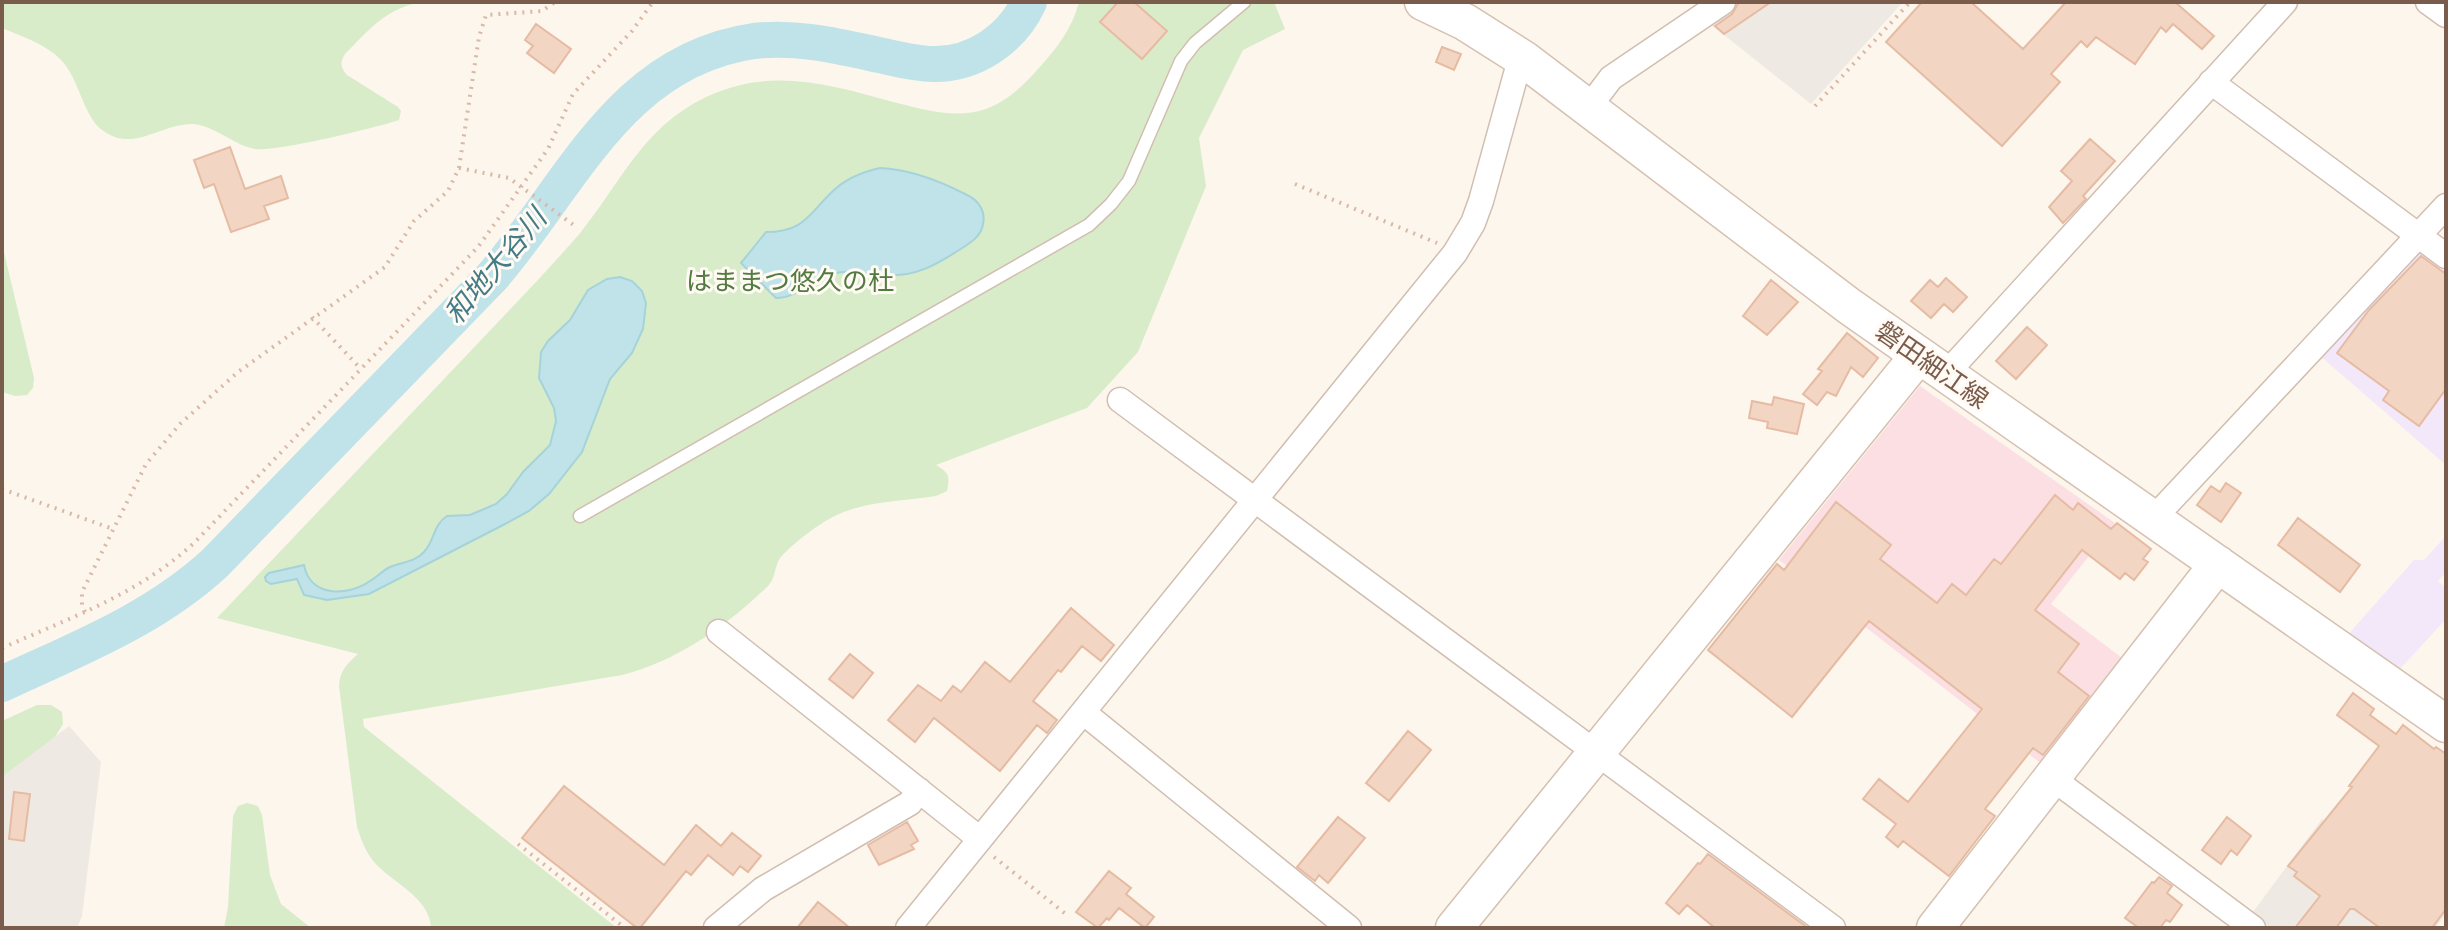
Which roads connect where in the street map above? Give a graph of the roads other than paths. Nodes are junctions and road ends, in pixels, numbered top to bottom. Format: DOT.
graph roads {
  1 [pos="1244,2"];
  2 [pos="1423,2"];
  3 [pos="1723,2"];
  4 [pos="2285,2"];
  5 [pos="2428,2"];
  6 [pos="2446,15"];
  7 [pos="1525,60"];
  8 [pos="2211,82"];
  9 [pos="1589,107"];
  10 [pos="2446,206"];
  11 [pos="2419,236"];
  12 [pos="2446,256"];
  13 [pos="1932,365"];
  14 [pos="1120,400"];
  15 [pos="1255,500"];
  16 [pos="580,516"];
  17 [pos="2153,519"];
  18 [pos="2218,564"];
  19 [pos="719,632"];
  20 [pos="1083,712"];
  21 [pos="2446,724"];
  22 [pos="1596,753"];
  23 [pos="2052,778"];
  24 [pos="919,790"];
  25 [pos="978,841"];
  26 [pos="716,928"];
  27 [pos="908,928"];
  28 [pos="1349,928"];
  29 [pos="1454,928"];
  30 [pos="1833,928"];
  31 [pos="1935,928"];
  32 [pos="2253,928"];
  1 -- 16 [label="lane"];
  2 -- 7 [label="main road, 磐田細江線"];
  3 -- 9 [label="street"];
  4 -- 8 [label="street"];
  5 -- 6 [label="street"];
  7 -- 9 [label="main road, 磐田細江線"];
  7 -- 15 [label="street"];
  8 -- 11 [label="street"];
  8 -- 13 [label="street"];
  9 -- 13 [label="main road, 磐田細江線"];
  10 -- 11 [label="street"];
  11 -- 12 [label="street"];
  11 -- 17 [label="street"];
  13 -- 17 [label="main road, 磐田細江線"];
  13 -- 22 [label="main road"];
  14 -- 15 [label="street"];
  15 -- 20 [label="street"];
  15 -- 22 [label="street"];
  17 -- 18 [label="main road, 磐田細江線"];
  18 -- 21 [label="main road, 磐田細江線"];
  18 -- 23 [label="main road"];
  19 -- 24 [label="street"];
  20 -- 25 [label="street"];
  20 -- 28 [label="street"];
  22 -- 29 [label="main road"];
  22 -- 30 [label="street"];
  23 -- 31 [label="main road"];
  23 -- 32 [label="street"];
  24 -- 25 [label="street"];
  24 -- 26 [label="street"];
  25 -- 27 [label="street"];
}
